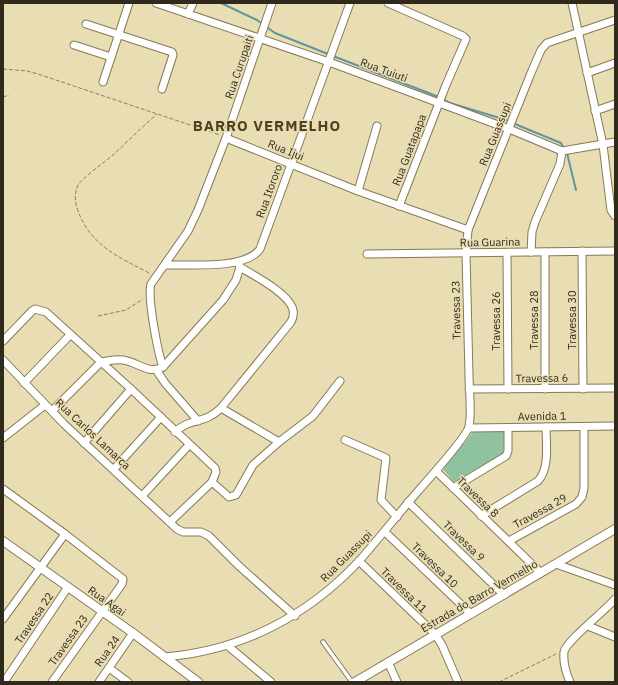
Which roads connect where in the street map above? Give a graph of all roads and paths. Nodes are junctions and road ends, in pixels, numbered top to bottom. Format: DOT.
graph roads {
  1 [pos="129,3"];
  2 [pos="156,3"];
  3 [pos="193,3"];
  4 [pos="272,3"];
  5 [pos="350,3"];
  6 [pos="388,3"];
  7 [pos="572,3"];
  8 [pos="188,14"];
  9 [pos="615,20"];
  10 [pos="86,24"];
  11 [pos="578,33"];
  12 [pos="119,34"];
  13 [pos="260,38"];
  14 [pos="74,45"];
  15 [pos="111,57"];
  16 [pos="330,58"];
  17 [pos="615,63"];
  18 [pos="3,69"];
  19 [pos="587,73"];
  20 [pos="103,82"];
  21 [pos="162,89"];
  22 [pos="9,95"];
  23 [pos="3,97"];
  24 [pos="440,98"];
  25 [pos="615,104"];
  26 [pos="595,111"];
  27 [pos="157,114"];
  28 [pos="378,126"];
  29 [pos="510,126"];
  30 [pos="226,138"];
  31 [pos="615,142"];
  32 [pos="603,146"];
  33 [pos="565,151"];
  34 [pos="290,164"];
  35 [pos="358,190"];
  36 [pos="613,194"];
  37 [pos="399,206"];
  38 [pos="615,216"];
  39 [pos="468,230"];
  40 [pos="582,251"];
  41 [pos="615,251"];
  42 [pos="531,252"];
  43 [pos="545,252"];
  44 [pos="507,253"];
  45 [pos="367,254"];
  46 [pos="466,254"];
  47 [pos="166,265"];
  48 [pos="239,265"];
  49 [pos="155,276"];
  50 [pos="150,288"];
  51 [pos="98,316"];
  52 [pos="70,335"];
  53 [pos="3,341"];
  54 [pos="3,360"];
  55 [pos="101,362"];
  56 [pos="160,369"];
  57 [pos="340,381"];
  58 [pos="24,383"];
  59 [pos="583,388"];
  60 [pos="615,388"];
  61 [pos="131,389"];
  62 [pos="469,389"];
  63 [pos="508,389"];
  64 [pos="545,389"];
  65 [pos="45,404"];
  66 [pos="221,408"];
  67 [pos="52,411"];
  68 [pos="160,417"];
  69 [pos="198,421"];
  70 [pos="546,426"];
  71 [pos="615,426"];
  72 [pos="584,427"];
  73 [pos="469,428"];
  74 [pos="508,428"];
  75 [pos="175,432"];
  76 [pos="3,438"];
  77 [pos="345,440"];
  78 [pos="279,442"];
  79 [pos="84,443"];
  80 [pos="189,445"];
  81 [pos="114,469"];
  82 [pos="436,471"];
  83 [pos="212,482"];
  84 [pos="453,488"];
  85 [pos="3,489"];
  86 [pos="142,496"];
  87 [pos="408,502"];
  88 [pos="482,516"];
  89 [pos="397,517"];
  90 [pos="170,522"];
  91 [pos="615,530"];
  92 [pos="385,532"];
  93 [pos="65,534"];
  94 [pos="509,541"];
  95 [pos="4,544"];
  96 [pos="359,561"];
  97 [pos="556,564"];
  98 [pos="40,567"];
  99 [pos="541,573"];
  100 [pos="615,585"];
  101 [pos="68,587"];
  102 [pos="504,595"];
  103 [pos="615,599"];
  104 [pos="101,611"];
  105 [pos="471,614"];
  106 [pos="295,616"];
  107 [pos="3,619"];
  108 [pos="588,626"];
  109 [pos="133,633"];
  110 [pos="435,634"];
  111 [pos="615,637"];
  112 [pos="323,642"];
  113 [pos="228,646"];
  114 [pos="564,650"];
  115 [pos="164,657"];
  116 [pos="388,662"];
  117 [pos="109,668"];
  118 [pos="4,682"];
  119 [pos="52,682"];
  120 [pos="98,682"];
  121 [pos="128,682"];
  122 [pos="198,682"];
  123 [pos="271,682"];
  124 [pos="354,682"];
  125 [pos="397,682"];
  126 [pos="458,682"];
  127 [pos="499,682"];
  128 [pos="571,682"];
  1 -- 12 [label="street"];
  2 -- 8 [label="street, Rua Tuiuti"];
  3 -- 8 [label="street"];
  4 -- 13 [label="street, Rua Curupaiti"];
  5 -- 16 [label="street, Rua Itororo"];
  6 -- 24 [label="street, Rua Guatapapa"];
  7 -- 11 [label="street"];
  8 -- 13 [label="street, Rua Tuiuti"];
  9 -- 11 [label="street"];
  10 -- 12 [label="street"];
  11 -- 19 [label="street"];
  11 -- 29 [label="street, Rua Guassupi"];
  12 -- 15 [label="street"];
  12 -- 21 [label="street"];
  13 -- 16 [label="street, Rua Tuiuti"];
  13 -- 30 [label="street, Rua Curupaiti"];
  14 -- 15 [label="street"];
  15 -- 20 [label="street"];
  16 -- 24 [label="street, Rua Tuiuti"];
  16 -- 34 [label="street, Rua Itororo"];
  17 -- 19 [label="street"];
  18 -- 27 [label="path"];
  19 -- 26 [label="street"];
  22 -- 23 [label="path"];
  24 -- 29 [label="street, Rua Tuiuti"];
  24 -- 37 [label="street, Rua Guatapapa"];
  25 -- 26 [label="street"];
  26 -- 32 [label="street"];
  27 -- 30 [label="path"];
  27 -- 49 [label="path"];
  28 -- 35 [label="street"];
  29 -- 33 [label="street, Rua Tuiuti"];
  29 -- 39 [label="street, Rua Guassupi"];
  30 -- 34 [label="street, Rua Ijui"];
  30 -- 47 [label="street, Rua Curupaiti"];
  31 -- 32 [label="street, Rua Tuiuti"];
  32 -- 33 [label="street, Rua Tuiuti"];
  32 -- 36 [label="street"];
  33 -- 42 [label="street, Rua Guarina"];
  34 -- 35 [label="street, Rua Ijui"];
  34 -- 48 [label="street, Rua Itororo"];
  35 -- 37 [label="street, Rua Ijui"];
  36 -- 38 [label="street"];
  37 -- 39 [label="street, Rua Ijui"];
  39 -- 46 [label="street, Travessa 23"];
  40 -- 41 [label="street"];
  40 -- 43 [label="street"];
  40 -- 59 [label="street, Travessa 30"];
  42 -- 43 [label="street"];
  42 -- 44 [label="street, Rua Guarina"];
  43 -- 64 [label="street, Travessa 28"];
  44 -- 46 [label="street, Rua Guarina"];
  44 -- 63 [label="street, Travessa 26"];
  45 -- 46 [label="street, Rua Guarina"];
  46 -- 62 [label="street, Travessa 23"];
  47 -- 48 [label="street, Rua Itororo"];
  47 -- 49 [label="street, Rua Curupaiti"];
  48 -- 56 [label="street"];
  48 -- 66 [label="street"];
  49 -- 50 [label="street"];
  50 -- 51 [label="path"];
  50 -- 56 [label="street"];
  52 -- 53 [label="street"];
  52 -- 55 [label="street"];
  52 -- 58 [label="street"];
  54 -- 58 [label="street, Rua Carlos Lamarca"];
  55 -- 56 [label="street"];
  55 -- 61 [label="street"];
  55 -- 67 [label="street"];
  56 -- 69 [label="street"];
  57 -- 78 [label="street"];
  58 -- 65 [label="street, Rua Carlos Lamarca"];
  59 -- 60 [label="street, Travessa 6"];
  59 -- 64 [label="street, Travessa 6"];
  61 -- 68 [label="street"];
  61 -- 79 [label="street"];
  62 -- 63 [label="street, Travessa 6"];
  62 -- 73 [label="street"];
  63 -- 64 [label="street, Travessa 6"];
  65 -- 67 [label="street, Rua Carlos Lamarca"];
  65 -- 76 [label="street"];
  66 -- 69 [label="street"];
  66 -- 78 [label="street"];
  67 -- 79 [label="street, Rua Carlos Lamarca"];
  68 -- 75 [label="street"];
  68 -- 81 [label="street"];
  69 -- 75 [label="street"];
  70 -- 72 [label="street, Avenida 1"];
  70 -- 74 [label="street, Avenida 1"];
  70 -- 88 [label="street"];
  71 -- 72 [label="street, Avenida 1"];
  72 -- 94 [label="street, Travessa 29"];
  73 -- 74 [label="street, Avenida 1"];
  73 -- 82 [label="street, Rua Guassupi"];
  74 -- 84 [label="street"];
  75 -- 80 [label="street"];
  77 -- 89 [label="street"];
  78 -- 83 [label="street"];
  79 -- 81 [label="street, Rua Carlos Lamarca"];
  80 -- 83 [label="street"];
  80 -- 86 [label="street"];
  81 -- 86 [label="street, Rua Carlos Lamarca"];
  82 -- 84 [label="street, Travessa 8"];
  82 -- 87 [label="street, Rua Guassupi"];
  83 -- 90 [label="street"];
  84 -- 88 [label="street, Travessa 8"];
  85 -- 93 [label="street"];
  86 -- 90 [label="street, Rua Carlos Lamarca"];
  87 -- 89 [label="street, Rua Guassupi"];
  87 -- 102 [label="street, Travessa 9"];
  88 -- 94 [label="street, Travessa 8"];
  89 -- 92 [label="street, Rua Guassupi"];
  90 -- 106 [label="street, Rua Carlos Lamarca"];
  91 -- 97 [label="street, Estrada do Barro Vermelho"];
  92 -- 96 [label="street, Rua Guassupi"];
  92 -- 105 [label="street, Travessa 10"];
  93 -- 98 [label="street"];
  93 -- 104 [label="street, Travessa 23"];
  94 -- 99 [label="street, Travessa 8"];
  95 -- 98 [label="street, Rua Agai"];
  96 -- 106 [label="street, Rua Guassupi"];
  96 -- 110 [label="street, Travessa 11"];
  97 -- 99 [label="street, Estrada do Barro Vermelho"];
  97 -- 100 [label="street"];
  98 -- 101 [label="street, Rua Agai"];
  98 -- 107 [label="street"];
  99 -- 102 [label="street, Estrada do Barro Vermelho"];
  101 -- 104 [label="street, Rua Agai"];
  101 -- 118 [label="street, Travessa 22"];
  102 -- 105 [label="street, Estrada do Barro Vermelho"];
  103 -- 108 [label="street"];
  104 -- 109 [label="street, Rua Agai"];
  104 -- 119 [label="street, Travessa 23"];
  105 -- 110 [label="street, Estrada do Barro Vermelho"];
  106 -- 113 [label="street, Rua Guassupi"];
  108 -- 111 [label="street"];
  108 -- 114 [label="street"];
  109 -- 115 [label="street, Rua Agai"];
  109 -- 117 [label="street, Rua 24"];
  110 -- 116 [label="street, Estrada do Barro Vermelho"];
  110 -- 126 [label="street, Travessa 11"];
  112 -- 124 [label="lane"];
  113 -- 115 [label="street, Rua Guassupi"];
  113 -- 123 [label="street"];
  114 -- 127 [label="path"];
  114 -- 128 [label="street"];
  115 -- 122 [label="street, Rua Agai"];
  116 -- 124 [label="street, Estrada do Barro Vermelho"];
  116 -- 125 [label="street"];
  117 -- 120 [label="street, Rua 24"];
  117 -- 121 [label="street"];
}
